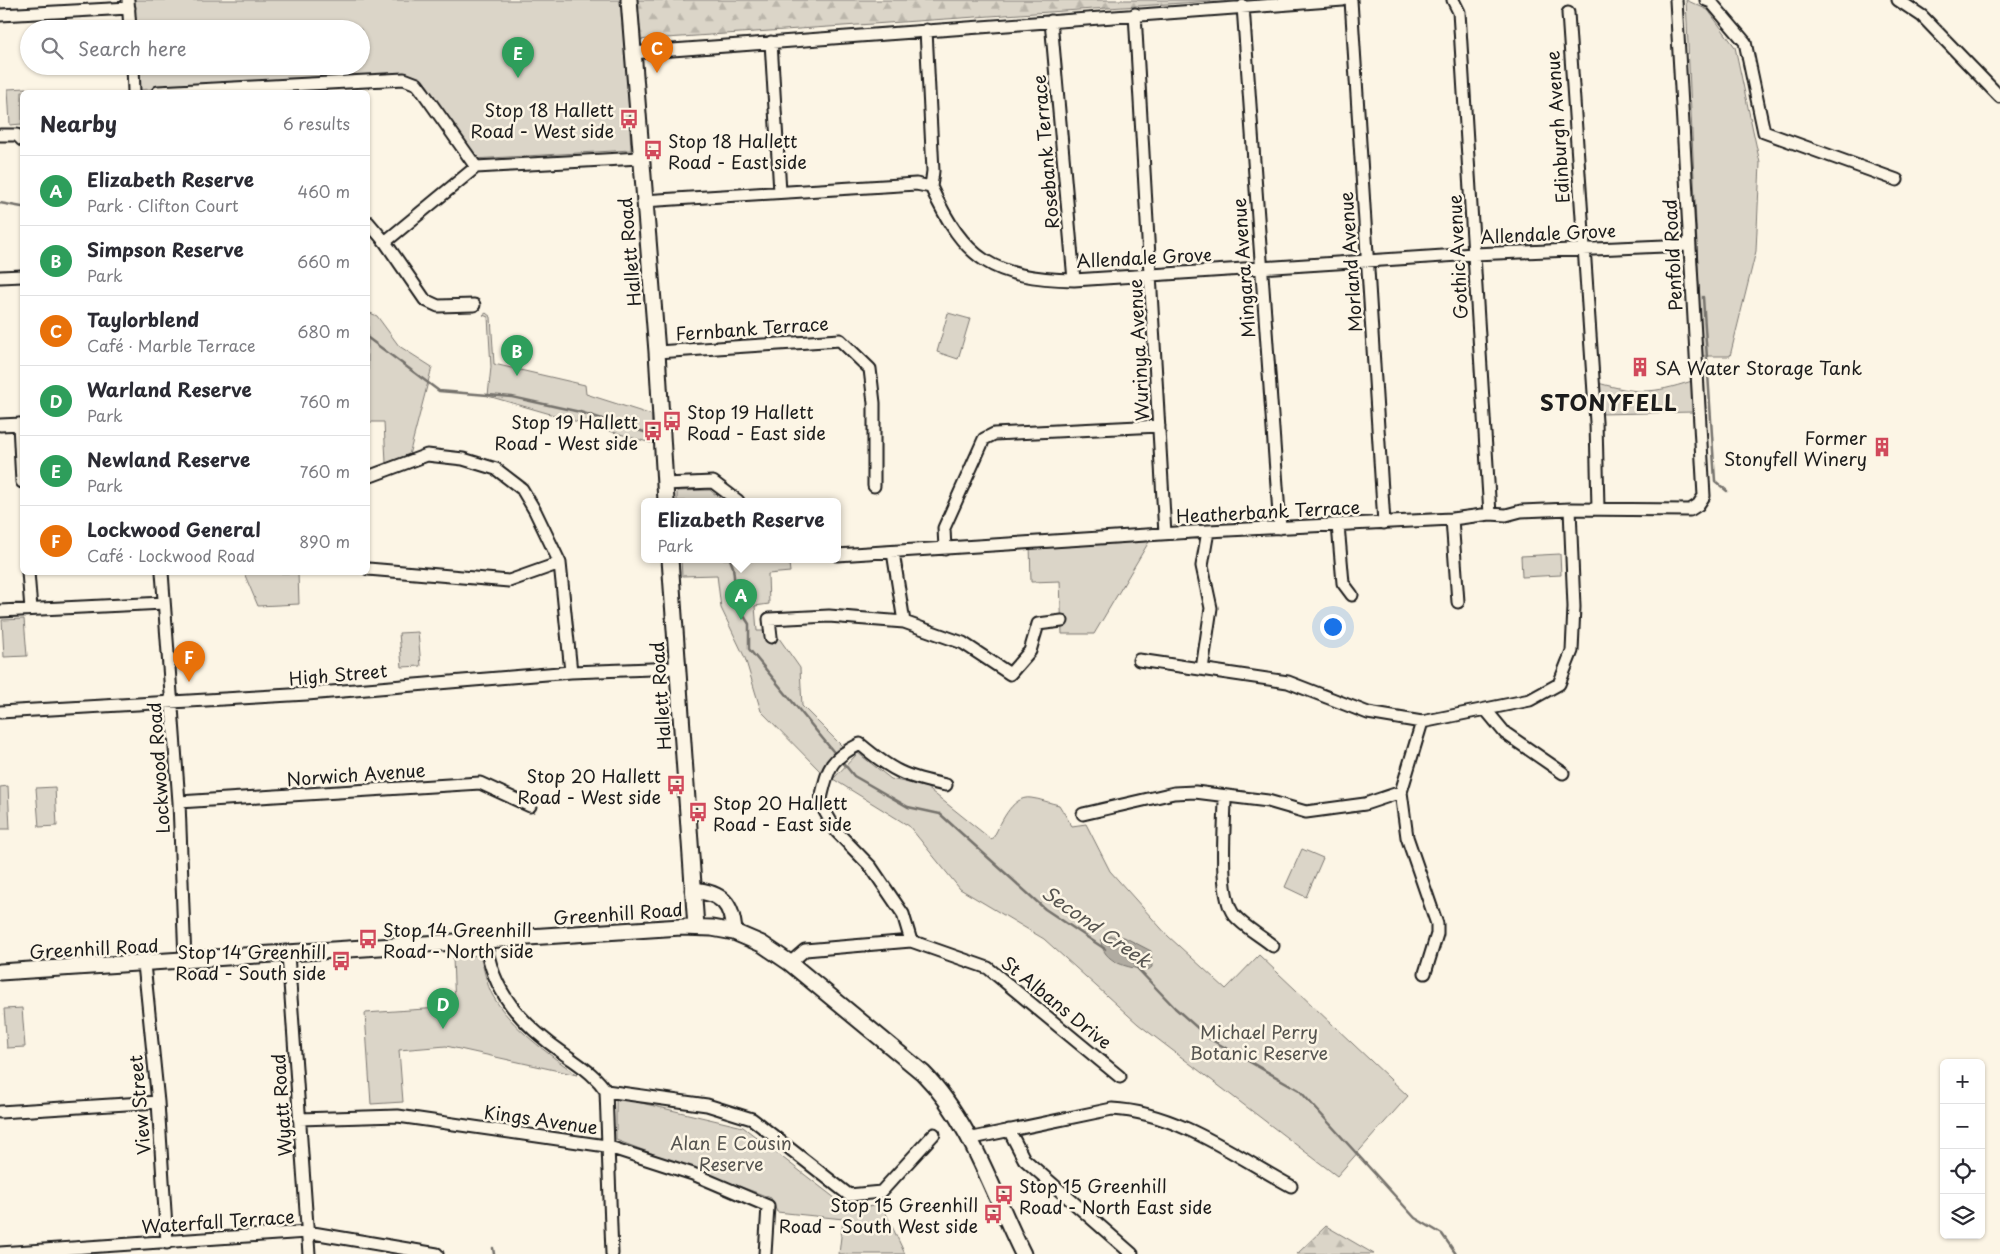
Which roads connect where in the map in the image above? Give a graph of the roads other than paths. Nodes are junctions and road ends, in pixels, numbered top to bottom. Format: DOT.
graph roads {
  1 [pos="628,0"];
  2 [pos="1343,0"];
  3 [pos="1351,0"];
  4 [pos="1453,0"];
  5 [pos="1676,0"];
  6 [pos="1706,0"];
  7 [pos="1898,0"];
  8 [pos="128,4"];
  9 [pos="1243,6"];
  10 [pos="1568,13"];
  11 [pos="1135,14"];
  12 [pos="0,15"];
  13 [pos="129,20"];
  14 [pos="1051,21"];
  15 [pos="926,30"];
  16 [pos="771,42"];
  17 [pos="632,53"];
  18 [pos="133,75"];
  19 [pos="262,89"];
  20 [pos="134,90"];
  21 [pos="227,90"];
  22 [pos="2000,96"];
  23 [pos="0,134"];
  24 [pos="20,138"];
  25 [pos="640,158"];
  26 [pos="476,167"];
  27 [pos="1897,180"];
  28 [pos="931,187"];
  29 [pos="780,192"];
  30 [pos="644,201"];
  31 [pos="370,224"];
  32 [pos="385,242"];
  33 [pos="1688,245"];
  34 [pos="1583,248"];
  35 [pos="1474,254"];
  36 [pos="1368,261"];
  37 [pos="1260,268"];
  38 [pos="1151,274"];
  39 [pos="20,276"];
  40 [pos="0,277"];
  41 [pos="1074,280"];
  42 [pos="474,305"];
  43 [pos="657,352"];
  44 [pos="20,424"];
  45 [pos="0,425"];
  46 [pos="1160,426"];
  47 [pos="370,476"];
  48 [pos="664,484"];
  49 [pos="874,486"];
  50 [pos="666,498"];
  51 [pos="734,498"];
  52 [pos="1698,505"];
  53 [pos="1570,509"];
  54 [pos="1598,509"];
  55 [pos="1490,514"];
  56 [pos="1452,519"];
  57 [pos="1384,523"];
  58 [pos="1338,526"];
  59 [pos="1280,528"];
  60 [pos="1208,531"];
  61 [pos="1165,534"];
  62 [pos="945,549"];
  63 [pos="893,552"];
  64 [pos="841,555"];
  65 [pos="560,563"];
  66 [pos="670,563"];
  67 [pos="370,569"];
  68 [pos="28,575"];
  69 [pos="162,575"];
  70 [pos="1352,595"];
  71 [pos="1458,602"];
  72 [pos="164,603"];
  73 [pos="31,609"];
  74 [pos="0,611"];
  75 [pos="1062,621"];
  76 [pos="904,622"];
  77 [pos="771,637"];
  78 [pos="1139,660"];
  79 [pos="678,668"];
  80 [pos="1202,669"];
  81 [pos="571,672"];
  82 [pos="172,703"];
  83 [pos="1486,710"];
  84 [pos="0,712"];
  85 [pos="1422,722"];
  86 [pos="1563,773"];
  87 [pos="946,785"];
  88 [pos="1402,792"];
  89 [pos="1225,798"];
  90 [pos="179,802"];
  91 [pos="530,806"];
  92 [pos="1083,814"];
  93 [pos="693,890"];
  94 [pos="696,927"];
  95 [pos="734,932"];
  96 [pos="486,941"];
  97 [pos="911,941"];
  98 [pos="1273,946"];
  99 [pos="288,954"];
  100 [pos="185,961"];
  101 [pos="790,963"];
  102 [pos="144,964"];
  103 [pos="0,972"];
  104 [pos="1425,973"];
  105 [pos="1120,1077"];
  106 [pos="606,1091"];
  107 [pos="158,1102"];
  108 [pos="0,1112"];
  109 [pos="299,1119"];
  110 [pos="1009,1130"];
  111 [pos="934,1134"];
  112 [pos="968,1139"];
  113 [pos="606,1146"];
  114 [pos="1291,1186"];
  115 [pos="307,1232"];
  116 [pos="167,1243"];
  117 [pos="0,1253"];
  118 [pos="13,1253"];
  119 [pos="309,1254"];
  120 [pos="437,1254"];
  121 [pos="612,1254"];
  122 [pos="765,1254"];
  123 [pos="1023,1254"];
  124 [pos="1132,1254"];
  1 -- 17 [label="main road, Hallett Road"];
  2 -- 9 [label="street"];
  3 -- 36 [label="street, Morland Avenue"];
  4 -- 35 [label="street, Gothic Avenue"];
  5 -- 33 [label="street, Penfold Road"];
  6 -- 27 [label="street"];
  7 -- 22 [label="street"];
  8 -- 12 [label="street"];
  8 -- 13 [label="street"];
  9 -- 11 [label="street"];
  9 -- 37 [label="street, Mingara Avenue"];
  10 -- 34 [label="street, Edinburgh Avenue"];
  11 -- 14 [label="street"];
  11 -- 38 [label="street, Wurinya Avenue"];
  14 -- 15 [label="street"];
  14 -- 41 [label="street, Rosebank Terrace"];
  15 -- 16 [label="street"];
  15 -- 28 [label="street"];
  16 -- 17 [label="street"];
  16 -- 29 [label="street"];
  17 -- 25 [label="main road, Hallett Road"];
  18 -- 20 [label="street"];
  19 -- 21 [label="street"];
  19 -- 26 [label="street"];
  23 -- 24 [label="street"];
  25 -- 26 [label="street"];
  25 -- 30 [label="main road, Hallett Road"];
  26 -- 32 [label="street"];
  28 -- 29 [label="street"];
  28 -- 41 [label="street, Allendale Grove"];
  29 -- 30 [label="street"];
  30 -- 43 [label="main road, Hallett Road"];
  31 -- 32 [label="street"];
  32 -- 42 [label="street"];
  33 -- 34 [label="street, Allendale Grove"];
  33 -- 52 [label="street, Penfold Road"];
  34 -- 35 [label="street, Allendale Grove"];
  34 -- 54 [label="street, Edinburgh Avenue"];
  35 -- 36 [label="street, Allendale Grove"];
  35 -- 55 [label="street, Gothic Avenue"];
  36 -- 37 [label="street, Allendale Grove"];
  36 -- 57 [label="street, Morland Avenue"];
  37 -- 38 [label="street, Allendale Grove"];
  37 -- 59 [label="street, Mingara Avenue"];
  38 -- 41 [label="street, Allendale Grove"];
  38 -- 46 [label="street, Wurinya Avenue"];
  39 -- 40 [label="street"];
  43 -- 48 [label="main road, Hallett Road"];
  43 -- 49 [label="street, Fernbank Terrace"];
  44 -- 45 [label="street"];
  46 -- 61 [label="street, Wurinya Avenue"];
  46 -- 62 [label="street"];
  47 -- 65 [label="street"];
  48 -- 50 [label="main road, Hallett Road"];
  48 -- 51 [label="street"];
  52 -- 54 [label="street, Heatherbank Terrace"];
  53 -- 54 [label="street, Heatherbank Terrace"];
  53 -- 55 [label="street, Heatherbank Terrace"];
  53 -- 83 [label="street"];
  55 -- 56 [label="street, Heatherbank Terrace"];
  56 -- 57 [label="street, Heatherbank Terrace"];
  56 -- 71 [label="street"];
  57 -- 58 [label="street, Heatherbank Terrace"];
  58 -- 59 [label="street, Heatherbank Terrace"];
  58 -- 70 [label="street"];
  59 -- 60 [label="street, Heatherbank Terrace"];
  60 -- 61 [label="street, Heatherbank Terrace"];
  60 -- 80 [label="street"];
  61 -- 62 [label="street, Heatherbank Terrace"];
  62 -- 63 [label="street, Heatherbank Terrace"];
  63 -- 64 [label="street, Heatherbank Terrace"];
  63 -- 76 [label="street"];
  65 -- 67 [label="street"];
  65 -- 81 [label="street"];
  66 -- 79 [label="main road, Hallett Road"];
  68 -- 73 [label="street"];
  69 -- 72 [label="street, Lockwood Road"];
  72 -- 73 [label="street"];
  72 -- 82 [label="street, Lockwood Road"];
  73 -- 74 [label="street"];
  75 -- 76 [label="street"];
  76 -- 77 [label="street"];
  78 -- 80 [label="street"];
  79 -- 81 [label="street, High Street"];
  79 -- 93 [label="main road, Hallett Road"];
  80 -- 85 [label="street"];
  81 -- 82 [label="street, High Street"];
  82 -- 84 [label="street, High Street"];
  82 -- 90 [label="street, Lockwood Road"];
  83 -- 85 [label="street"];
  83 -- 86 [label="street"];
  85 -- 88 [label="street"];
  87 -- 97 [label="street"];
  88 -- 89 [label="street"];
  88 -- 104 [label="street"];
  89 -- 92 [label="street"];
  89 -- 98 [label="street"];
  90 -- 91 [label="street, Norwich Avenue"];
  90 -- 100 [label="street, Lockwood Road"];
  93 -- 94 [label="main road, Hallett Road"];
  93 -- 95 [label="main road"];
  94 -- 95 [label="main road, Greenhill Road"];
  94 -- 96 [label="main road, Greenhill Road"];
  95 -- 101 [label="main road, Greenhill Road"];
  96 -- 99 [label="main road, Greenhill Road"];
  96 -- 106 [label="street"];
  97 -- 101 [label="street"];
  97 -- 105 [label="street, St Albans Drive"];
  99 -- 100 [label="main road, Greenhill Road"];
  99 -- 109 [label="street, Wyatt Road"];
  100 -- 102 [label="main road, Greenhill Road"];
  101 -- 112 [label="main road, Greenhill Road"];
  102 -- 103 [label="main road, Greenhill Road"];
  102 -- 107 [label="street, View Street"];
  106 -- 111 [label="street"];
  106 -- 113 [label="street"];
  107 -- 108 [label="street"];
  107 -- 116 [label="street, View Street"];
  109 -- 113 [label="street, Kings Avenue"];
  109 -- 115 [label="street, Wyatt Road"];
  110 -- 112 [label="street"];
  110 -- 114 [label="street"];
  110 -- 124 [label="street"];
  112 -- 123 [label="main road, Greenhill Road"];
  113 -- 121 [label="street"];
  113 -- 122 [label="street, Kings Avenue"];
  115 -- 116 [label="street, Waterfall Terrace"];
  115 -- 119 [label="street, Wyatt Road"];
  115 -- 120 [label="street, Waterfall Terrace"];
  116 -- 118 [label="street, Waterfall Terrace"];
  117 -- 118 [label="street, Waterfall Terrace"];
}
